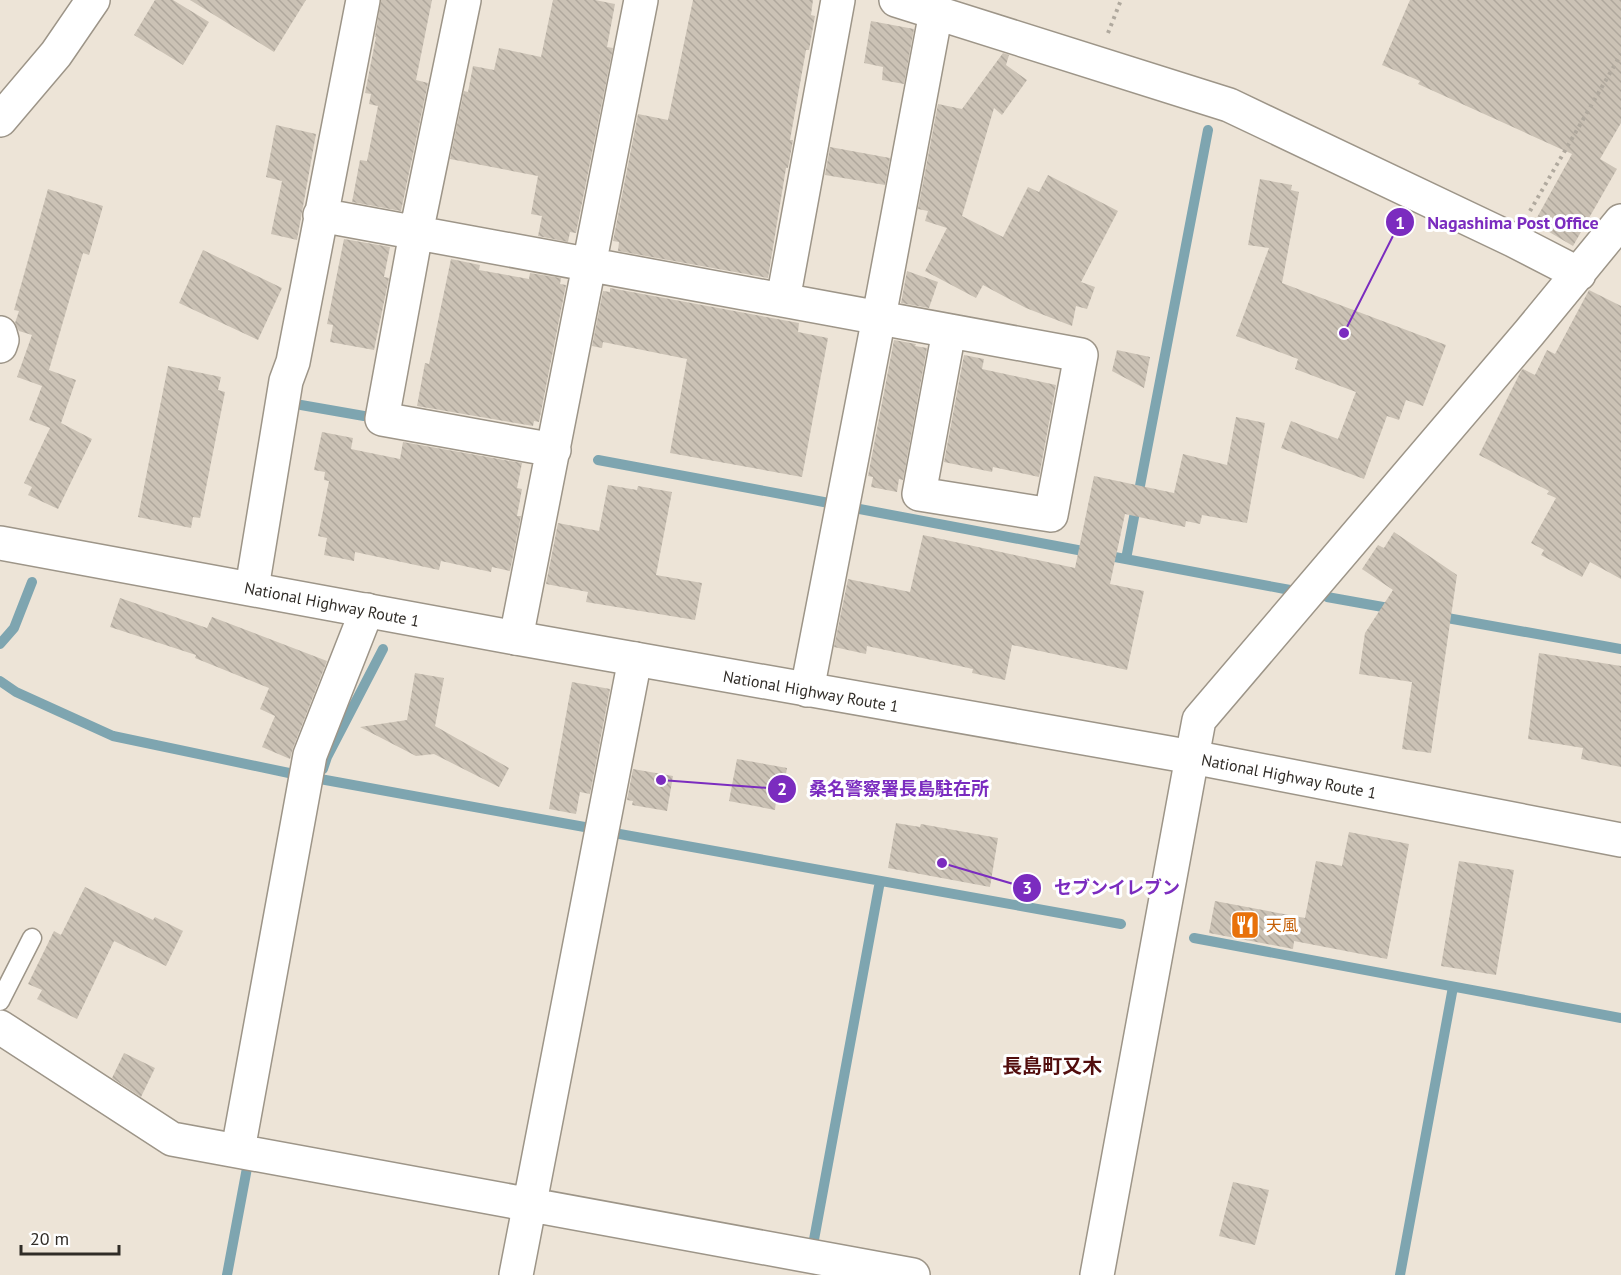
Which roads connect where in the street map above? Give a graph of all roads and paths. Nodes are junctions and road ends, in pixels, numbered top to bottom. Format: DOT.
graph roads {
  1 [pos="93,0"];
  2 [pos="363,0"];
  3 [pos="464,0"];
  4 [pos="641,0"];
  5 [pos="838,0"];
  6 [pos="896,0"];
  7 [pos="936,12"];
  8 [pos="1621,54"];
  9 [pos="0,120"];
  10 [pos="320,215"];
  11 [pos="1621,221"];
  12 [pos="416,233"];
  13 [pos="1513,240"];
  14 [pos="590,264"];
  15 [pos="1579,274"];
  16 [pos="783,300"];
  17 [pos="879,317"];
  18 [pos="949,331"];
  19 [pos="0,333"];
  20 [pos="0,346"];
  21 [pos="554,450"];
  22 [pos="0,543"];
  23 [pos="252,588"];
  24 [pos="367,610"];
  25 [pos="516,638"];
  26 [pos="634,659"];
  27 [pos="807,690"];
  28 [pos="1192,757"];
  29 [pos="1621,840"];
  30 [pos="32,938"];
  31 [pos="0,1001"];
  32 [pos="0,1027"];
  33 [pos="238,1150"];
  34 [pos="529,1204"];
  35 [pos="516,1275"];
  36 [pos="913,1275"];
  37 [pos="1097,1275"];
  1 -- 9 [label="main road"];
  2 -- 10 [label="main road"];
  3 -- 12 [label="main road"];
  4 -- 14 [label="main road"];
  5 -- 16 [label="main road"];
  6 -- 7 [label="main road"];
  7 -- 13 [label="main road"];
  7 -- 17 [label="main road"];
  8 -- 13 [label="path"];
  10 -- 12 [label="main road"];
  10 -- 23 [label="main road"];
  11 -- 15 [label="main road"];
  12 -- 14 [label="main road"];
  12 -- 21 [label="main road"];
  13 -- 15 [label="main road"];
  14 -- 16 [label="main road"];
  14 -- 21 [label="main road"];
  15 -- 28 [label="main road"];
  16 -- 17 [label="main road"];
  17 -- 18 [label="main road"];
  17 -- 27 [label="main road"];
  18 -- 18 [label="main road"];
  19 -- 20 [label="main road"];
  21 -- 25 [label="main road"];
  22 -- 23 [label="main road, National Highway Route 1"];
  23 -- 24 [label="main road, National Highway Route 1"];
  24 -- 25 [label="main road, National Highway Route 1"];
  24 -- 33 [label="main road"];
  25 -- 26 [label="main road, National Highway Route 1"];
  26 -- 27 [label="main road, National Highway Route 1"];
  26 -- 34 [label="main road"];
  27 -- 28 [label="main road, National Highway Route 1"];
  28 -- 29 [label="main road, National Highway Route 1"];
  28 -- 37 [label="main road"];
  30 -- 31 [label="lane"];
  32 -- 33 [label="main road"];
  33 -- 34 [label="main road"];
  34 -- 35 [label="main road"];
  34 -- 36 [label="main road"];
}
